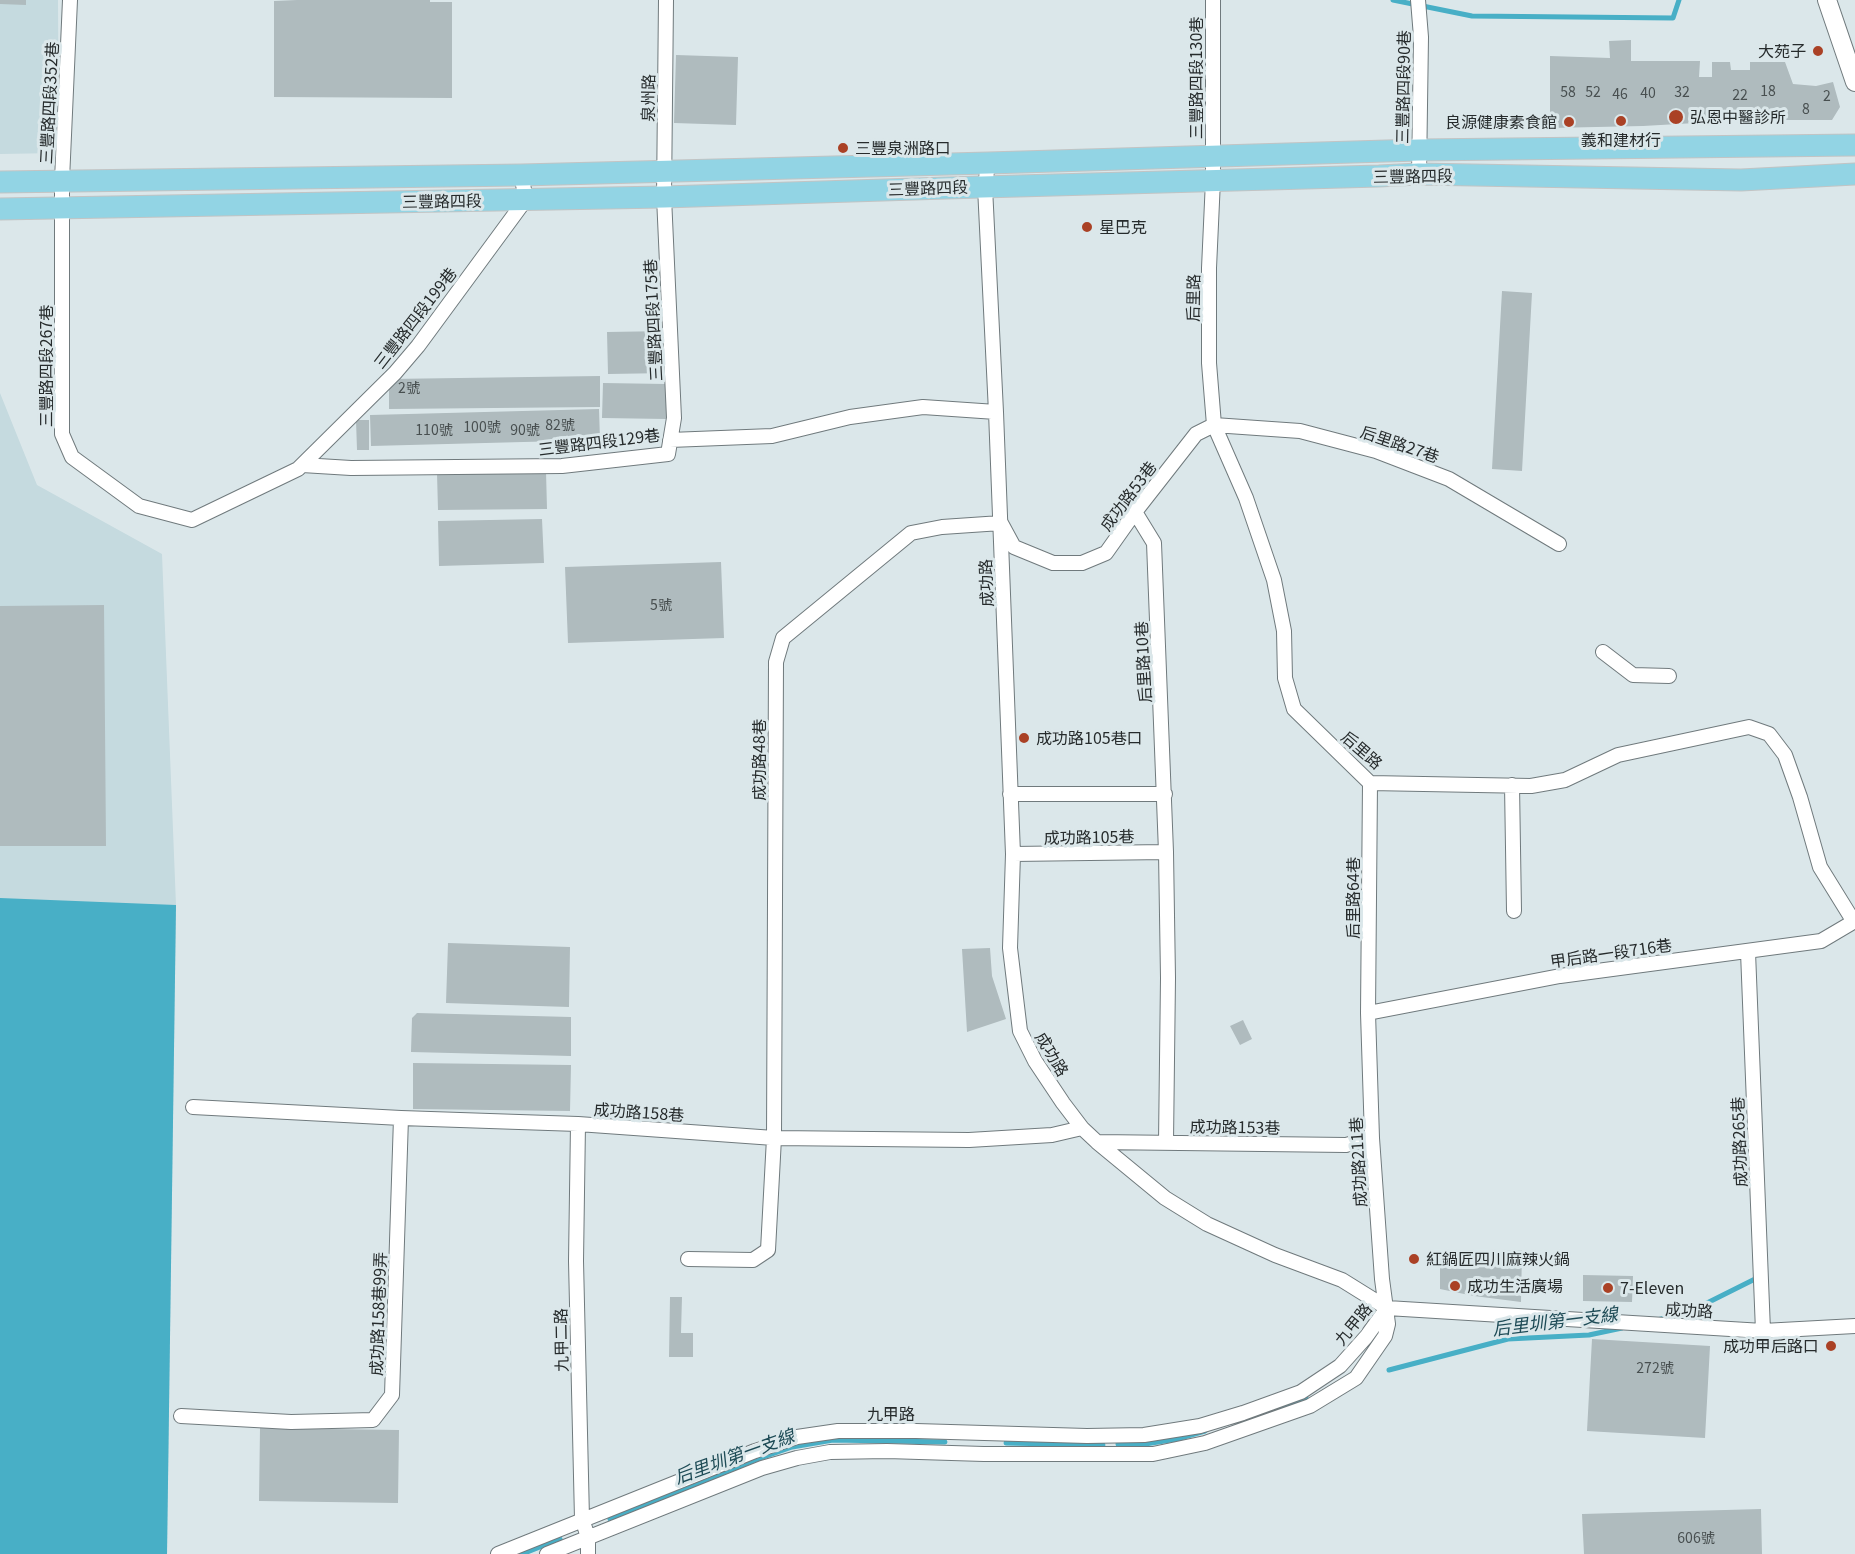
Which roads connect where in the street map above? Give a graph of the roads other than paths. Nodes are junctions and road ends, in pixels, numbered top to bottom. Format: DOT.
graph roads {
  1 [pos="70,0"];
  2 [pos="666,0"];
  3 [pos="1213,0"];
  4 [pos="1418,0"];
  5 [pos="1827,0"];
  6 [pos="1855,82"];
  7 [pos="1855,145"];
  8 [pos="1419,150"];
  9 [pos="1212,156"];
  10 [pos="988,163"];
  11 [pos="663,171"];
  12 [pos="1419,174"];
  13 [pos="1855,174"];
  14 [pos="521,175"];
  15 [pos="62,180"];
  16 [pos="1213,180"];
  17 [pos="0,182"];
  18 [pos="986,187"];
  19 [pos="664,197"];
  20 [pos="526,199"];
  21 [pos="62,207"];
  22 [pos="0,209"];
  23 [pos="996,412"];
  24 [pos="1214,425"];
  25 [pos="670,440"];
  26 [pos="302,465"];
  27 [pos="1135,512"];
  28 [pos="192,520"];
  29 [pos="1000,523"];
  30 [pos="1559,544"];
  31 [pos="1602,652"];
  32 [pos="1669,676"];
  33 [pos="1370,783"];
  34 [pos="1512,785"];
  35 [pos="1010,794"];
  36 [pos="1165,794"];
  37 [pos="1166,852"];
  38 [pos="1013,854"];
  39 [pos="1514,911"];
  40 [pos="1855,922"];
  41 [pos="1748,952"];
  42 [pos="1368,1013"];
  43 [pos="193,1107"];
  44 [pos="401,1118"];
  45 [pos="578,1124"];
  46 [pos="1082,1128"];
  47 [pos="774,1138"];
  48 [pos="1372,1138"];
  49 [pos="1097,1142"];
  50 [pos="1166,1142"];
  51 [pos="688,1259"];
  52 [pos="1387,1308"];
  53 [pos="1855,1326"];
  54 [pos="1763,1331"];
  55 [pos="181,1416"];
  56 [pos="582,1519"];
  57 [pos="588,1537"];
  58 [pos="498,1554"];
  59 [pos="547,1554"];
  60 [pos="588,1554"];
  1 -- 15 [label="street, 三豐路四段352巷"];
  2 -- 11 [label="street, 泉州路"];
  3 -- 9 [label="street, 三豐路四段130巷"];
  4 -- 8 [label="street, 三豐路四段90巷"];
  5 -- 6 [label="main road"];
  7 -- 8 [label="main road, 三豐路四段"];
  8 -- 9 [label="main road, 三豐路四段"];
  8 -- 12 [label="street, 三豐路四段90巷"];
  9 -- 10 [label="main road, 三豐路四段"];
  9 -- 16 [label="street, 后里路"];
  10 -- 11 [label="main road, 三豐路四段"];
  10 -- 18 [label="street, 成功路"];
  11 -- 14 [label="main road, 三豐路四段"];
  11 -- 19 [label="street, 泉州路"];
  12 -- 13 [label="main road, 三豐路四段"];
  12 -- 16 [label="main road, 三豐路四段"];
  14 -- 15 [label="main road, 三豐路四段"];
  14 -- 20 [label="street"];
  15 -- 17 [label="main road, 三豐路四段"];
  15 -- 21 [label="street, 三豐路四段352巷"];
  16 -- 18 [label="main road, 三豐路四段"];
  16 -- 24 [label="street, 后里路"];
  18 -- 19 [label="main road, 三豐路四段"];
  18 -- 23 [label="street, 成功路"];
  19 -- 20 [label="main road, 三豐路四段"];
  19 -- 25 [label="street, 三豐路四段175巷"];
  20 -- 21 [label="main road, 三豐路四段"];
  20 -- 26 [label="street, 三豐路四段199巷"];
  21 -- 22 [label="main road, 三豐路四段"];
  21 -- 28 [label="street, 三豐路四段267巷"];
  23 -- 25 [label="street, 三豐路四段129巷"];
  23 -- 29 [label="street, 成功路"];
  24 -- 27 [label="street, 成功路53巷"];
  24 -- 30 [label="street, 后里路27巷"];
  24 -- 33 [label="street, 后里路"];
  25 -- 26 [label="street, 三豐路四段129巷"];
  26 -- 28 [label="street, 三豐路四段199巷"];
  27 -- 29 [label="street, 成功路53巷"];
  27 -- 36 [label="street, 后里路10巷"];
  29 -- 35 [label="street, 成功路"];
  29 -- 47 [label="street, 成功路48巷"];
  31 -- 32 [label="street"];
  33 -- 34 [label="street, 后里路"];
  33 -- 42 [label="street, 后里路64巷"];
  34 -- 39 [label="street"];
  34 -- 40 [label="street, 后里路"];
  35 -- 36 [label="street"];
  35 -- 38 [label="street, 成功路"];
  36 -- 37 [label="street, 后里路10巷"];
  37 -- 38 [label="street, 成功路105巷"];
  37 -- 50 [label="street, 后里路10巷"];
  38 -- 46 [label="street, 成功路"];
  40 -- 41 [label="street, 甲后路一段716巷"];
  41 -- 42 [label="street, 甲后路一段716巷"];
  41 -- 54 [label="street, 成功路265巷"];
  42 -- 48 [label="street, 成功路211巷"];
  43 -- 44 [label="street, 成功路158巷"];
  44 -- 45 [label="street, 成功路158巷"];
  44 -- 55 [label="street, 成功路158巷99弄"];
  45 -- 47 [label="street, 成功路158巷"];
  45 -- 56 [label="street, 九甲二路"];
  46 -- 47 [label="street, 成功路158巷"];
  46 -- 49 [label="street, 成功路"];
  47 -- 51 [label="street, 成功路48巷"];
  48 -- 50 [label="street, 成功路153巷"];
  48 -- 52 [label="street, 成功路211巷"];
  49 -- 50 [label="street, 成功路153巷"];
  49 -- 52 [label="street, 成功路"];
  52 -- 54 [label="street, 成功路"];
  52 -- 56 [label="street, 九甲路"];
  52 -- 57 [label="street, 九甲路"];
  53 -- 54 [label="street, 成功路"];
  56 -- 57 [label="street, 九甲二路"];
  56 -- 58 [label="street, 九甲路"];
  57 -- 59 [label="street, 九甲路"];
  57 -- 60 [label="street, 九甲二路"];
}
